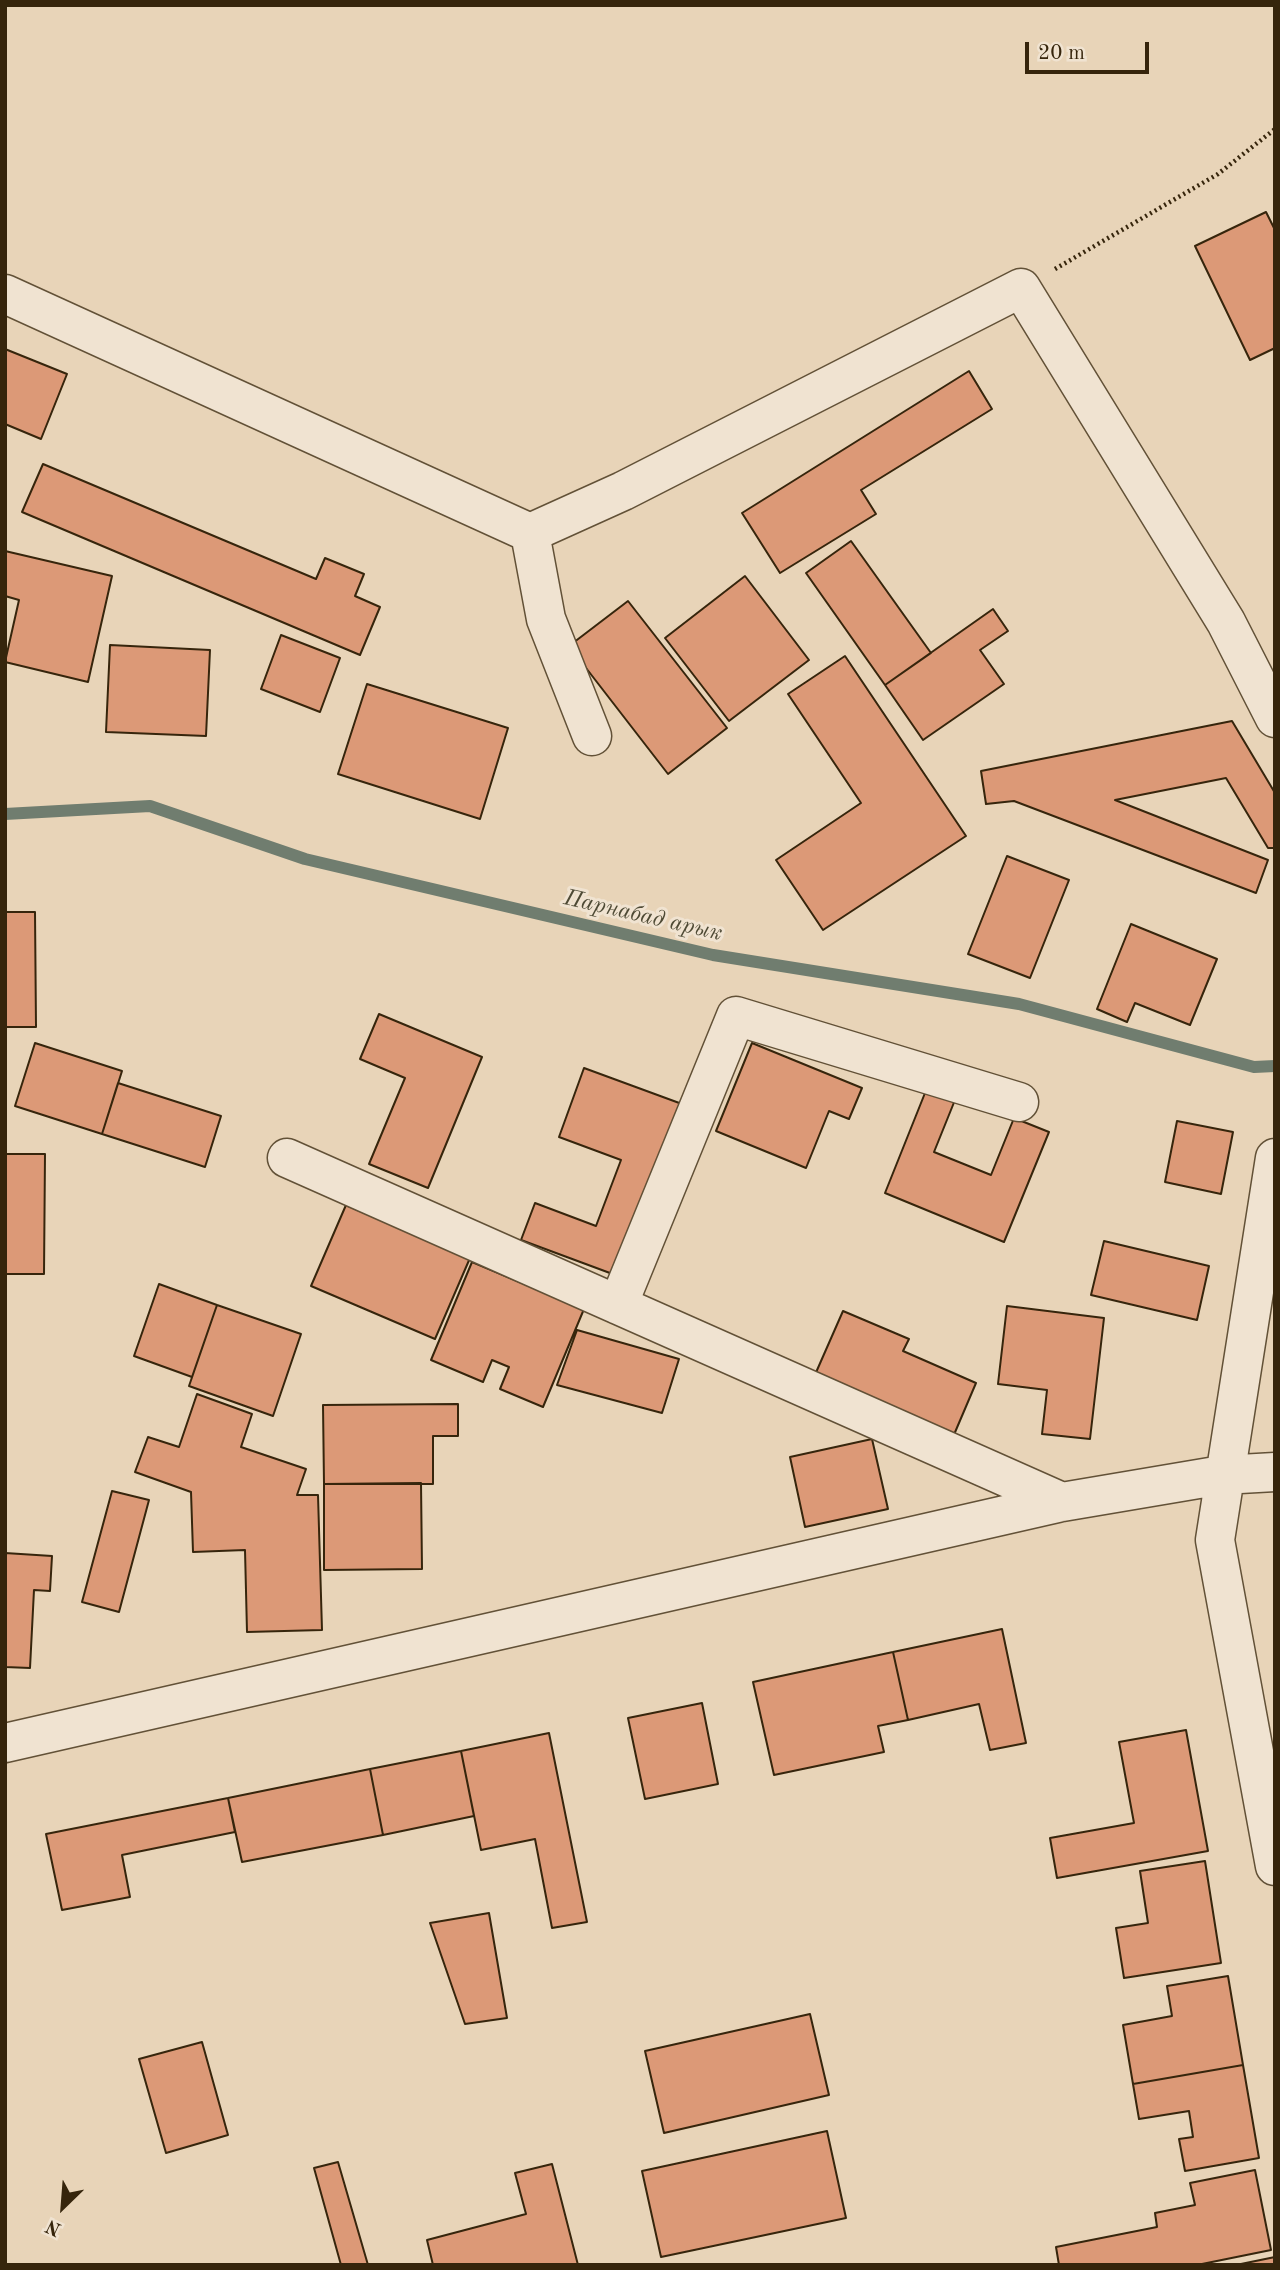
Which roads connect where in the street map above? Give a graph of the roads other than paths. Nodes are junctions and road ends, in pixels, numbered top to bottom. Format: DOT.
graph roads {
  1 [pos="5,294"];
  2 [pos="530,533"];
  3 [pos="1275,718"];
  4 [pos="592,736"];
  5 [pos="1019,1102"];
  6 [pos="287,1158"];
  7 [pos="1275,1158"];
  8 [pos="618,1305"];
  9 [pos="1275,1472"];
  10 [pos="1222,1475"];
  11 [pos="1062,1502"];
  12 [pos="5,1743"];
  13 [pos="1275,1866"];
  1 -- 2 [label="street"];
  2 -- 3 [label="street"];
  2 -- 4 [label="street"];
  5 -- 8 [label="street"];
  6 -- 8 [label="street"];
  7 -- 10 [label="street"];
  8 -- 11 [label="street"];
  9 -- 10 [label="street"];
  10 -- 11 [label="street"];
  10 -- 13 [label="street"];
  11 -- 12 [label="street"];
}
